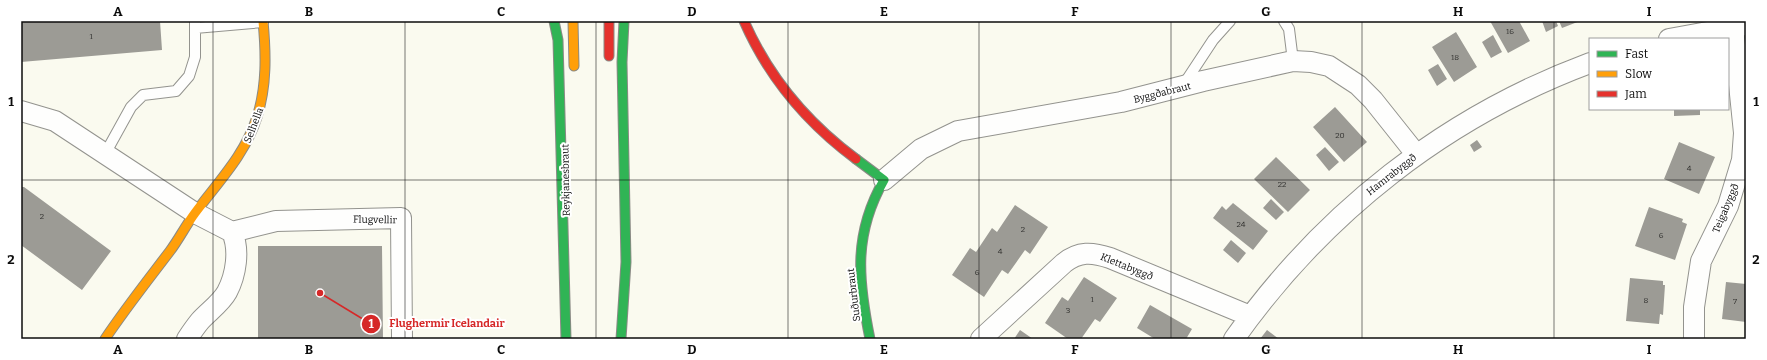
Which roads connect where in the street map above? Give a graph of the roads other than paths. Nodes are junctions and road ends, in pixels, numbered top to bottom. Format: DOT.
graph roads {
  1 [pos="554,21"];
  2 [pos="573,21"];
  3 [pos="608,21"];
  4 [pos="624,21"];
  5 [pos="744,21"];
  6 [pos="1230,21"];
  7 [pos="1284,21"];
  8 [pos="263,22"];
  9 [pos="195,24"];
  10 [pos="1739,25"];
  11 [pos="1674,38"];
  12 [pos="1293,61"];
  13 [pos="1589,63"];
  14 [pos="609,69"];
  15 [pos="574,77"];
  16 [pos="1182,88"];
  17 [pos="21,111"];
  18 [pos="104,154"];
  19 [pos="1416,154"];
  20 [pos="884,180"];
  21 [pos="194,213"];
  22 [pos="232,232"];
  23 [pos="614,299"];
  24 [pos="1250,316"];
  25 [pos="106,339"];
  26 [pos="187,339"];
  27 [pos="402,339"];
  28 [pos="566,339"];
  29 [pos="615,339"];
  30 [pos="621,339"];
  31 [pos="870,339"];
  32 [pos="981,339"];
  33 [pos="1234,339"];
  34 [pos="1694,339"];
  1 -- 28 [label="main road"];
  2 -- 15 [label="main road"];
  3 -- 14 [label="main road"];
  4 -- 30 [label="main road"];
  5 -- 20 [label="main road"];
  6 -- 16 [label="lane"];
  7 -- 12 [label="lane"];
  8 -- 9 [label="lane"];
  8 -- 21 [label="main road, Selhella"];
  9 -- 18 [label="lane"];
  10 -- 11 [label="street"];
  10 -- 34 [label="street, Teigabyggð"];
  12 -- 16 [label="street, Byggðabraut"];
  12 -- 19 [label="street, Byggðabraut"];
  13 -- 19 [label="street, Hamrabyggð"];
  16 -- 20 [label="street, Byggðabraut"];
  17 -- 18 [label="street"];
  18 -- 21 [label="street"];
  19 -- 24 [label="street, Hamrabyggð"];
  20 -- 31 [label="main road, Suðurbraut"];
  21 -- 22 [label="street"];
  21 -- 25 [label="main road, Selhella"];
  22 -- 26 [label="street"];
  22 -- 27 [label="street, Flugvellir"];
  23 -- 29 [label="main road"];
  24 -- 32 [label="street, Klettabyggð"];
  24 -- 33 [label="street, Hamrabyggð"];
}
